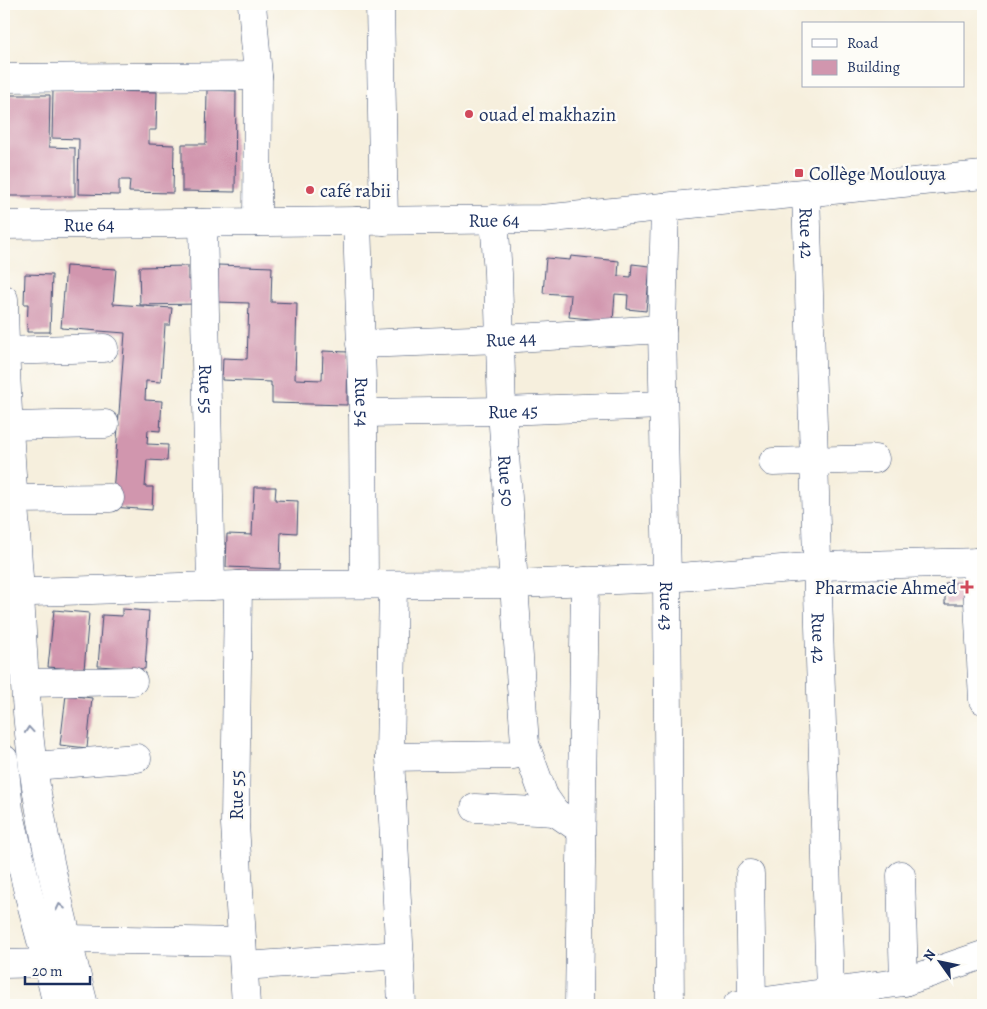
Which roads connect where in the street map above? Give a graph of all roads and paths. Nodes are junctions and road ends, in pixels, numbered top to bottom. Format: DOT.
graph roads {
  1 [pos="252,4"];
  2 [pos="380,4"];
  3 [pos="258,76"];
  4 [pos="4,78"];
  5 [pos="983,175"];
  6 [pos="806,193"];
  7 [pos="665,207"];
  8 [pos="494,219"];
  9 [pos="357,221"];
  10 [pos="384,221"];
  11 [pos="257,222"];
  12 [pos="203,223"];
  13 [pos="4,225"];
  14 [pos="4,299"];
  15 [pos="662,330"];
  16 [pos="501,339"];
  17 [pos="360,344"];
  18 [pos="104,348"];
  19 [pos="4,351"];
  20 [pos="663,405"];
  21 [pos="502,411"];
  22 [pos="363,414"];
  23 [pos="105,424"];
  24 [pos="8,426"];
  25 [pos="875,460"];
  26 [pos="773,462"];
  27 [pos="814,462"];
  28 [pos="110,498"];
  29 [pos="14,499"];
  30 [pos="980,562"];
  31 [pos="819,566"];
  32 [pos="667,578"];
  33 [pos="585,581"];
  34 [pos="364,584"];
  35 [pos="515,584"];
  36 [pos="224,585"];
  37 [pos="393,585"];
  38 [pos="12,593"];
  39 [pos="133,681"];
  40 [pos="25,683"];
  41 [pos="983,700"];
  42 [pos="525,744"];
  43 [pos="390,756"];
  44 [pos="137,758"];
  45 [pos="4,759"];
  46 [pos="33,766"];
  47 [pos="475,808"];
  48 [pos="6,810"];
  49 [pos="555,812"];
  50 [pos="581,830"];
  51 [pos="750,874"];
  52 [pos="901,875"];
  53 [pos="16,893"];
  54 [pos="67,939"];
  55 [pos="243,954"];
  56 [pos="400,955"];
  57 [pos="983,955"];
  58 [pos="48,963"];
  59 [pos="4,964"];
  60 [pos="904,982"];
  61 [pos="830,992"];
  62 [pos="744,1004"];
  63 [pos="56,1005"];
  64 [pos="84,1005"];
  65 [pos="246,1005"];
  66 [pos="402,1005"];
  67 [pos="579,1005"];
  68 [pos="670,1005"];
  1 -- 3 [label="street"];
  2 -- 10 [label="street"];
  3 -- 4 [label="street"];
  3 -- 11 [label="street"];
  5 -- 6 [label="street, Rue 64"];
  6 -- 7 [label="street, Rue 64"];
  6 -- 27 [label="street, Rue 42"];
  7 -- 8 [label="street, Rue 64"];
  7 -- 15 [label="street, Rue 43"];
  8 -- 10 [label="street, Rue 64"];
  8 -- 16 [label="street, Rue 50"];
  9 -- 10 [label="street, Rue 64"];
  9 -- 11 [label="street, Rue 64"];
  9 -- 17 [label="street, Rue 54"];
  11 -- 12 [label="street, Rue 64"];
  12 -- 13 [label="street, Rue 64"];
  12 -- 36 [label="street, Rue 55"];
  14 -- 19 [label="street"];
  15 -- 16 [label="street, Rue 44"];
  15 -- 20 [label="street, Rue 43"];
  16 -- 17 [label="street, Rue 44"];
  16 -- 21 [label="street, Rue 50"];
  17 -- 22 [label="street, Rue 54"];
  18 -- 19 [label="street"];
  19 -- 24 [label="street"];
  20 -- 21 [label="street, Rue 45"];
  20 -- 32 [label="street, Rue 43"];
  21 -- 22 [label="street, Rue 45"];
  21 -- 35 [label="street, Rue 50"];
  22 -- 34 [label="street, Rue 54"];
  23 -- 24 [label="street"];
  24 -- 29 [label="street"];
  25 -- 27 [label="street"];
  26 -- 27 [label="street"];
  27 -- 31 [label="street, Rue 42"];
  28 -- 29 [label="street"];
  29 -- 38 [label="street"];
  30 -- 31 [label="street"];
  30 -- 41 [label="street"];
  31 -- 32 [label="street"];
  31 -- 61 [label="street, Rue 42"];
  32 -- 33 [label="street"];
  32 -- 68 [label="street, Rue 43"];
  33 -- 35 [label="street"];
  33 -- 50 [label="street"];
  34 -- 36 [label="street"];
  34 -- 37 [label="street"];
  35 -- 37 [label="street"];
  35 -- 42 [label="street, Rue 50"];
  36 -- 38 [label="street"];
  36 -- 55 [label="street, Rue 55"];
  37 -- 43 [label="street"];
  38 -- 40 [label="street"];
  39 -- 40 [label="street"];
  46 -- 40 [label="street, one-way"];
  42 -- 43 [label="street"];
  42 -- 49 [label="street, Rue 50"];
  43 -- 56 [label="street"];
  44 -- 46 [label="street"];
  45 -- 48 [label="street"];
  54 -- 46 [label="street, one-way"];
  47 -- 49 [label="street"];
  48 -- 53 [label="street"];
  49 -- 50 [label="street"];
  50 -- 67 [label="street"];
  51 -- 62 [label="street"];
  52 -- 60 [label="street"];
  53 -- 58 [label="street"];
  54 -- 55 [label="street"];
  54 -- 64 [label="street"];
  55 -- 56 [label="street"];
  55 -- 65 [label="street, Rue 55"];
  56 -- 66 [label="street"];
  57 -- 60 [label="street"];
  58 -- 59 [label="street"];
  58 -- 63 [label="street"];
  60 -- 61 [label="street"];
  61 -- 62 [label="street"];
}
